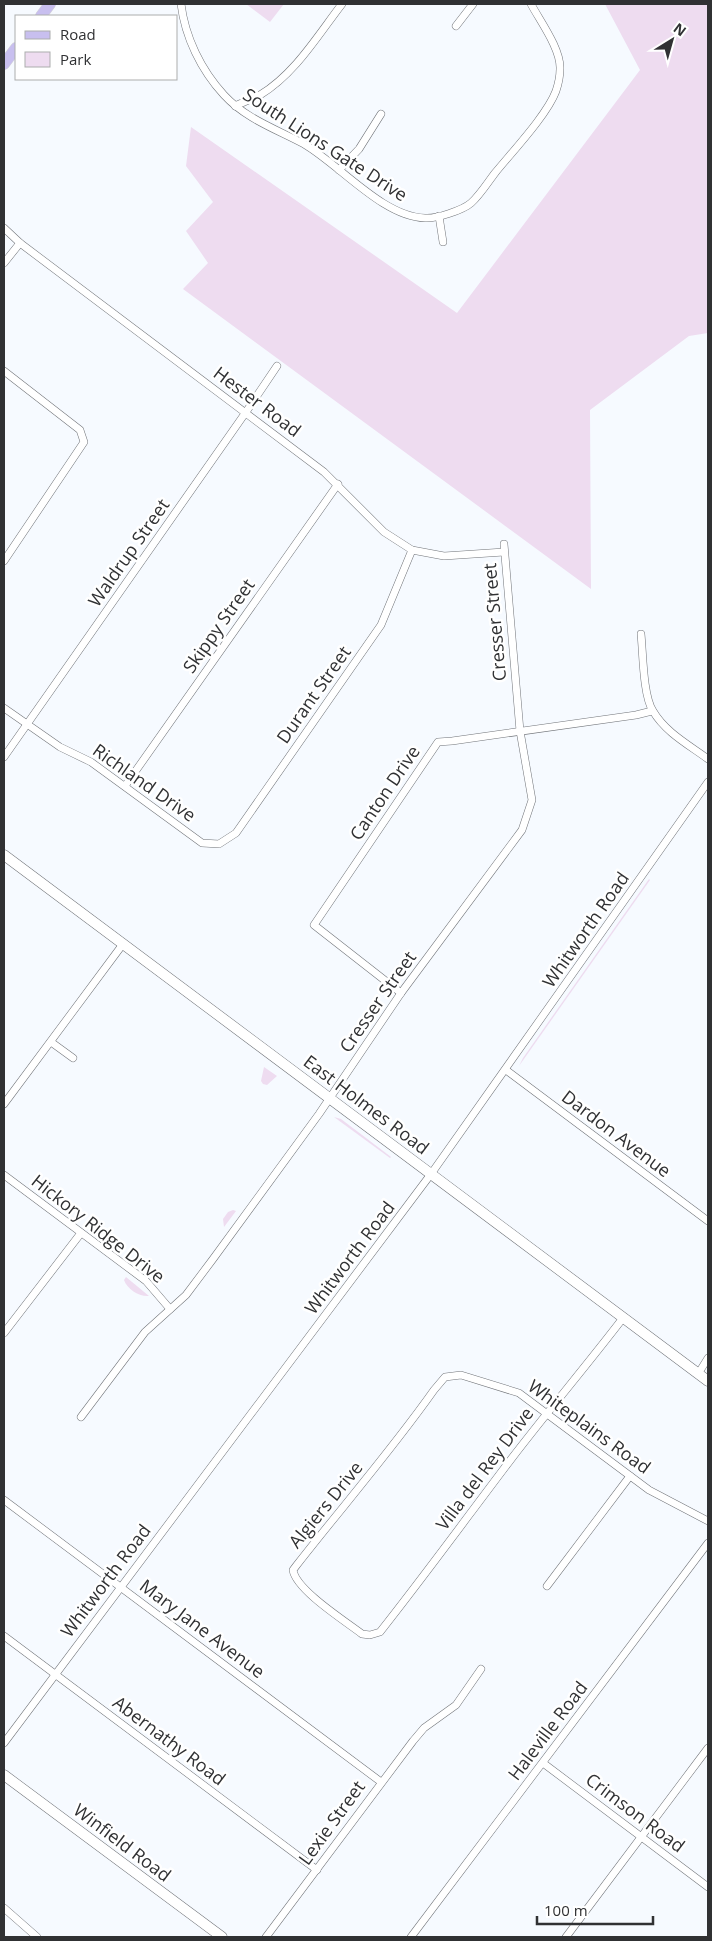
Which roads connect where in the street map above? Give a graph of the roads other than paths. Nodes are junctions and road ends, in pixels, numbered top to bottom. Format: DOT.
graph roads {
  1 [pos="50,4"];
  2 [pos="180,4"];
  3 [pos="342,4"];
  4 [pos="473,4"];
  5 [pos="531,4"];
  6 [pos="42,15"];
  7 [pos="456,26"];
  8 [pos="15,49"];
  9 [pos="4,64"];
  10 [pos="235,106"];
  11 [pos="382,114"];
  12 [pos="339,170"];
  13 [pos="438,216"];
  14 [pos="4,228"];
  15 [pos="443,242"];
  16 [pos="20,243"];
  17 [pos="4,262"];
  18 [pos="277,366"];
  19 [pos="4,370"];
  20 [pos="246,412"];
  21 [pos="338,484"];
  22 [pos="504,548"];
  23 [pos="412,550"];
  24 [pos="4,561"];
  25 [pos="641,634"];
  26 [pos="4,708"];
  27 [pos="652,711"];
  28 [pos="26,725"];
  29 [pos="520,732"];
  30 [pos="4,757"];
  31 [pos="708,759"];
  32 [pos="708,782"];
  33 [pos="125,786"];
  34 [pos="219,844"];
  35 [pos="4,855"];
  36 [pos="123,944"];
  37 [pos="401,993"];
  38 [pos="51,1042"];
  39 [pos="73,1058"];
  40 [pos="506,1070"];
  41 [pos="330,1098"];
  42 [pos="4,1104"];
  43 [pos="431,1174"];
  44 [pos="4,1175"];
  45 [pos="708,1221"];
  46 [pos="81,1233"];
  47 [pos="170,1309"];
  48 [pos="623,1318"];
  49 [pos="4,1333"];
  50 [pos="708,1358"];
  51 [pos="698,1374"];
  52 [pos="445,1377"];
  53 [pos="708,1381"];
  54 [pos="548,1413"];
  55 [pos="81,1417"];
  56 [pos="630,1476"];
  57 [pos="4,1500"];
  58 [pos="708,1521"];
  59 [pos="708,1543"];
  60 [pos="547,1586"];
  61 [pos="121,1587"];
  62 [pos="370,1635"];
  63 [pos="4,1636"];
  64 [pos="481,1669"];
  65 [pos="55,1675"];
  66 [pos="4,1744"];
  67 [pos="708,1748"];
  68 [pos="543,1763"];
  69 [pos="4,1775"];
  70 [pos="381,1782"];
  71 [pos="641,1837"];
  72 [pos="317,1870"];
  73 [pos="708,1887"];
  74 [pos="4,1908"];
  75 [pos="37,1937"];
  76 [pos="222,1937"];
  77 [pos="266,1937"];
  78 [pos="411,1937"];
  79 [pos="566,1937"];
  1 -- 6 [label="main road"];
  2 -- 10 [label="street, South Lions Gate Drive"];
  3 -- 10 [label="street"];
  4 -- 7 [label="street"];
  5 -- 13 [label="street, South Lions Gate Drive"];
  8 -- 9 [label="main road"];
  10 -- 12 [label="street, South Lions Gate Drive"];
  11 -- 12 [label="street"];
  12 -- 13 [label="street, South Lions Gate Drive"];
  13 -- 15 [label="street"];
  14 -- 16 [label="street, Hester Road"];
  16 -- 17 [label="street"];
  16 -- 20 [label="street, Hester Road"];
  18 -- 20 [label="street, Waldrup Street"];
  19 -- 24 [label="street"];
  20 -- 21 [label="street, Hester Road"];
  20 -- 28 [label="street, Waldrup Street"];
  21 -- 23 [label="street, Hester Road"];
  21 -- 33 [label="street, Skippy Street"];
  22 -- 23 [label="street, Hester Road"];
  22 -- 29 [label="street, Cresser Street"];
  23 -- 34 [label="street, Durant Street"];
  25 -- 27 [label="street"];
  26 -- 28 [label="street, Richland Drive"];
  27 -- 29 [label="street, Canton Drive"];
  27 -- 31 [label="street"];
  28 -- 30 [label="street, Waldrup Street"];
  28 -- 33 [label="street, Richland Drive"];
  29 -- 37 [label="street, Cresser Street"];
  29 -- 37 [label="street, Canton Drive"];
  32 -- 40 [label="street, Whitworth Road"];
  33 -- 34 [label="street, Richland Drive"];
  35 -- 36 [label="main road, East Holmes Road"];
  36 -- 38 [label="street"];
  36 -- 41 [label="main road, East Holmes Road"];
  37 -- 41 [label="street, Cresser Street"];
  38 -- 39 [label="street"];
  38 -- 42 [label="street"];
  40 -- 43 [label="street, Whitworth Road"];
  40 -- 45 [label="street, Dardon Avenue"];
  41 -- 43 [label="main road, East Holmes Road"];
  41 -- 47 [label="street, Cresser Street"];
  43 -- 48 [label="main road, East Holmes Road"];
  43 -- 61 [label="street, Whitworth Road"];
  44 -- 46 [label="street, Hickory Ridge Drive"];
  46 -- 47 [label="street, Hickory Ridge Drive"];
  46 -- 49 [label="street"];
  47 -- 55 [label="street, Cresser Street"];
  48 -- 51 [label="main road, East Holmes Road"];
  48 -- 54 [label="street, Villa del Rey Drive"];
  50 -- 51 [label="street"];
  51 -- 53 [label="main road, East Holmes Road"];
  52 -- 54 [label="street, Whiteplains Road"];
  52 -- 62 [label="street, Algiers Drive"];
  54 -- 56 [label="street, Whiteplains Road"];
  54 -- 62 [label="street, Villa del Rey Drive"];
  56 -- 58 [label="street, Whiteplains Road"];
  56 -- 60 [label="street"];
  57 -- 61 [label="street, Mary Jane Avenue"];
  59 -- 68 [label="street, Haleville Road"];
  61 -- 65 [label="street, Whitworth Road"];
  61 -- 70 [label="street, Mary Jane Avenue"];
  63 -- 65 [label="street, Abernathy Road"];
  64 -- 70 [label="street, Lexie Street"];
  65 -- 66 [label="street, Whitworth Road"];
  65 -- 72 [label="street, Abernathy Road"];
  67 -- 71 [label="street"];
  68 -- 71 [label="street, Crimson Road"];
  68 -- 78 [label="street, Haleville Road"];
  69 -- 76 [label="main road, Winfield Road"];
  70 -- 72 [label="street, Lexie Street"];
  71 -- 73 [label="street, Crimson Road"];
  71 -- 79 [label="street"];
  72 -- 77 [label="street, Lexie Street"];
  74 -- 75 [label="street"];
}
